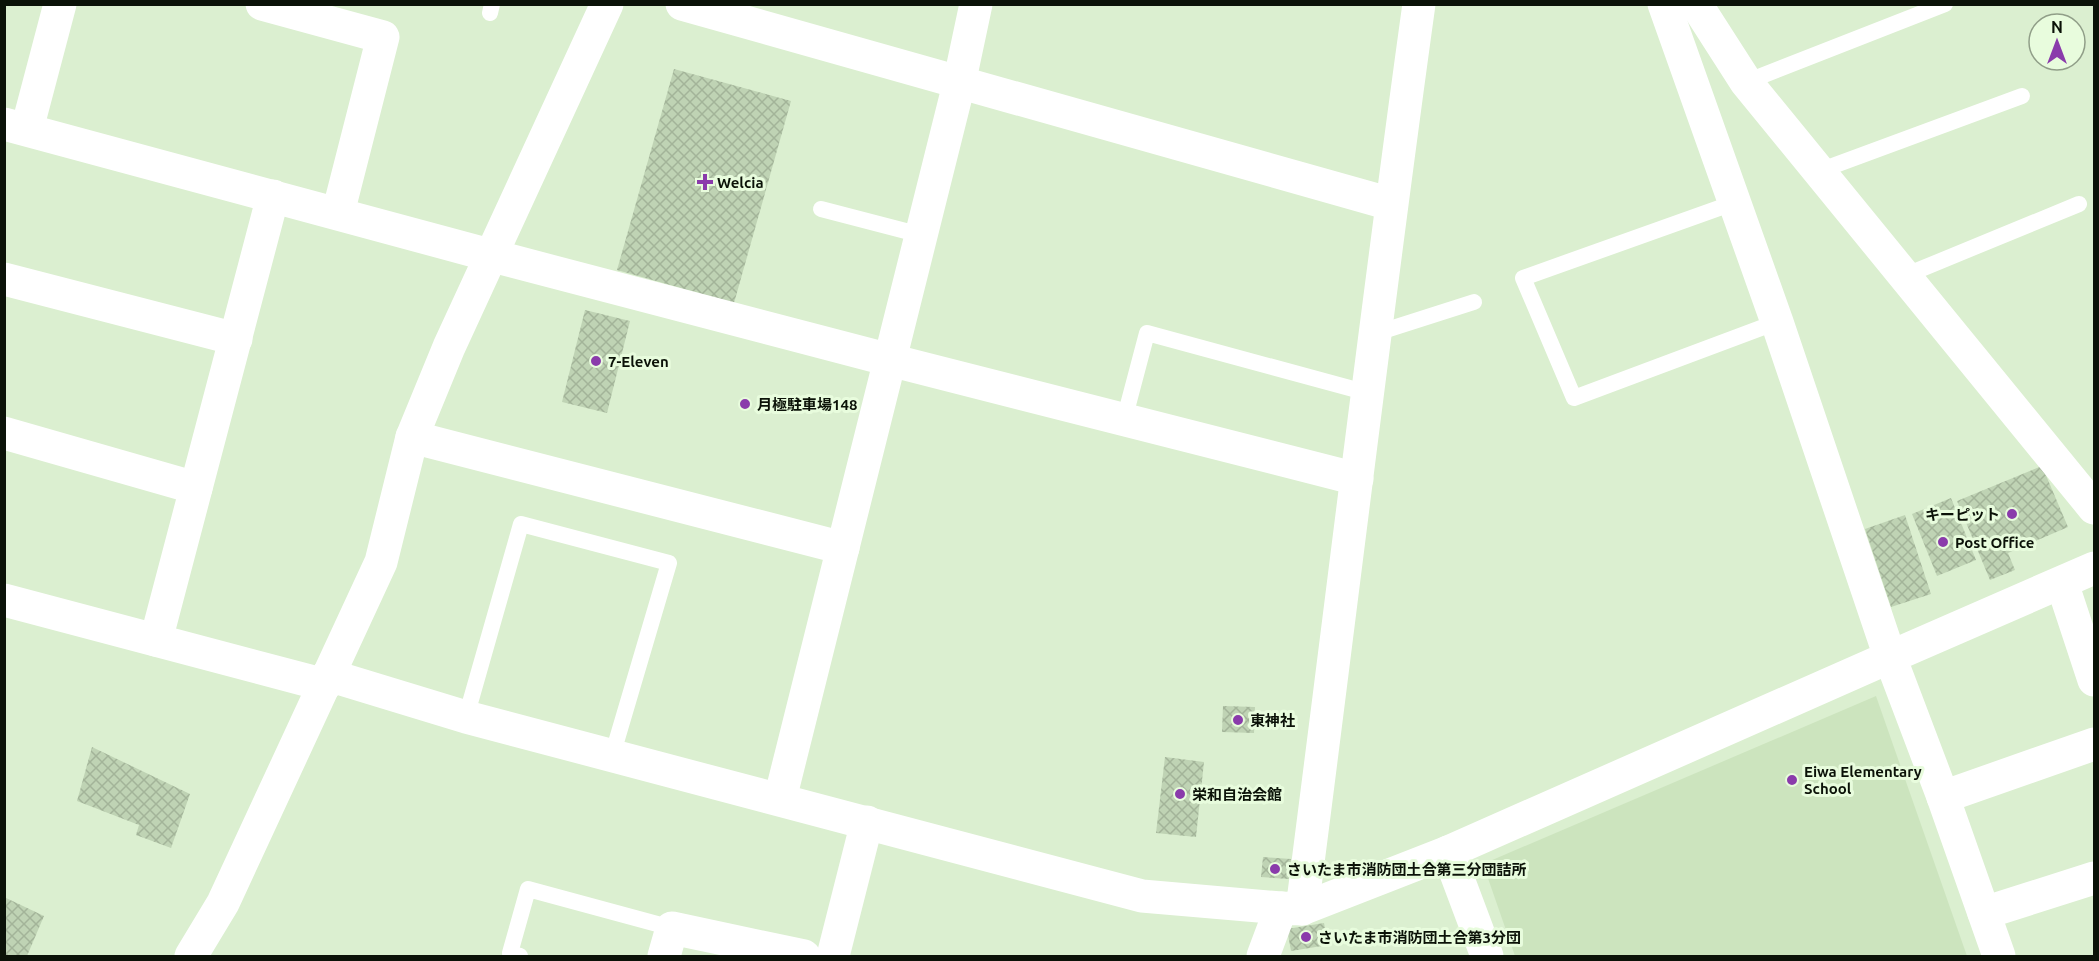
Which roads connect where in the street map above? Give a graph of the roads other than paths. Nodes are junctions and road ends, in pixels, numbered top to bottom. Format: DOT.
graph roads {
  1 [pos="60,4"];
  2 [pos="262,4"];
  3 [pos="607,4"];
  4 [pos="682,4"];
  5 [pos="976,4"];
  6 [pos="1419,4"];
  7 [pos="1664,4"];
  8 [pos="1696,4"];
  9 [pos="1945,4"];
  10 [pos="1746,82"];
  11 [pos="959,84"];
  12 [pos="2022,96"];
  13 [pos="16,126"];
  14 [pos="1819,171"];
  15 [pos="273,196"];
  16 [pos="1736,202"];
  17 [pos="1391,204"];
  18 [pos="2079,204"];
  19 [pos="821,209"];
  20 [pos="338,213"];
  21 [pos="921,235"];
  22 [pos="493,256"];
  23 [pos="1904,276"];
  24 [pos="4,279"];
  25 [pos="1474,302"];
  26 [pos="1777,321"];
  27 [pos="1377,333"];
  28 [pos="236,339"];
  29 [pos="890,360"];
  30 [pos="1368,393"];
  31 [pos="1124,420"];
  32 [pos="4,433"];
  33 [pos="412,437"];
  34 [pos="1357,479"];
  35 [pos="196,488"];
  36 [pos="2094,508"];
  37 [pos="843,548"];
  38 [pos="2094,568"];
  39 [pos="2062,583"];
  40 [pos="4,600"];
  41 [pos="156,640"];
  42 [pos="1890,657"];
  43 [pos="327,680"];
  44 [pos="2094,680"];
  45 [pos="466,717"];
  46 [pos="2094,744"];
  47 [pos="612,756"];
  48 [pos="1943,797"];
  49 [pos="780,799"];
  50 [pos="867,822"];
  51 [pos="1448,852"];
  52 [pos="2094,878"];
  53 [pos="1292,909"];
  54 [pos="1984,913"];
  55 [pos="668,942"];
  56 [pos="191,957"];
  57 [pos="520,957"];
  58 [pos="804,957"];
  59 [pos="833,957"];
  60 [pos="1263,957"];
  61 [pos="1487,957"];
  62 [pos="1999,957"];
  1 -- 13 [label="street"];
  2 -- 20 [label="street"];
  3 -- 22 [label="street"];
  4 -- 11 [label="street"];
  5 -- 11 [label="street"];
  6 -- 17 [label="street"];
  7 -- 16 [label="street"];
  8 -- 10 [label="street"];
  9 -- 10 [label="lane"];
  10 -- 14 [label="street"];
  11 -- 17 [label="street"];
  11 -- 21 [label="street"];
  12 -- 14 [label="lane"];
  13 -- 15 [label="street"];
  14 -- 23 [label="street"];
  15 -- 20 [label="street"];
  15 -- 28 [label="street"];
  16 -- 26 [label="street"];
  16 -- 26 [label="lane"];
  17 -- 27 [label="street"];
  18 -- 23 [label="lane"];
  19 -- 21 [label="lane"];
  20 -- 22 [label="street"];
  21 -- 29 [label="street"];
  22 -- 29 [label="street"];
  22 -- 33 [label="street"];
  23 -- 36 [label="street"];
  24 -- 28 [label="street"];
  25 -- 27 [label="lane"];
  26 -- 42 [label="street"];
  27 -- 30 [label="street"];
  28 -- 35 [label="street"];
  29 -- 31 [label="street"];
  29 -- 37 [label="street"];
  30 -- 31 [label="lane"];
  30 -- 34 [label="street"];
  31 -- 34 [label="street"];
  32 -- 35 [label="street"];
  33 -- 37 [label="street"];
  33 -- 43 [label="street"];
  34 -- 53 [label="street"];
  35 -- 41 [label="street"];
  37 -- 49 [label="street"];
  38 -- 39 [label="street"];
  39 -- 42 [label="street"];
  39 -- 44 [label="street"];
  40 -- 41 [label="street"];
  41 -- 43 [label="street"];
  42 -- 48 [label="street"];
  42 -- 51 [label="street"];
  43 -- 45 [label="street"];
  43 -- 56 [label="street"];
  45 -- 47 [label="street"];
  45 -- 47 [label="lane"];
  46 -- 48 [label="street"];
  47 -- 49 [label="street"];
  48 -- 54 [label="street"];
  49 -- 50 [label="street"];
  50 -- 53 [label="street"];
  50 -- 59 [label="street"];
  51 -- 53 [label="street"];
  51 -- 61 [label="street"];
  52 -- 54 [label="street"];
  53 -- 60 [label="street"];
  54 -- 62 [label="street"];
  55 -- 57 [label="lane"];
  55 -- 58 [label="street"];
}
